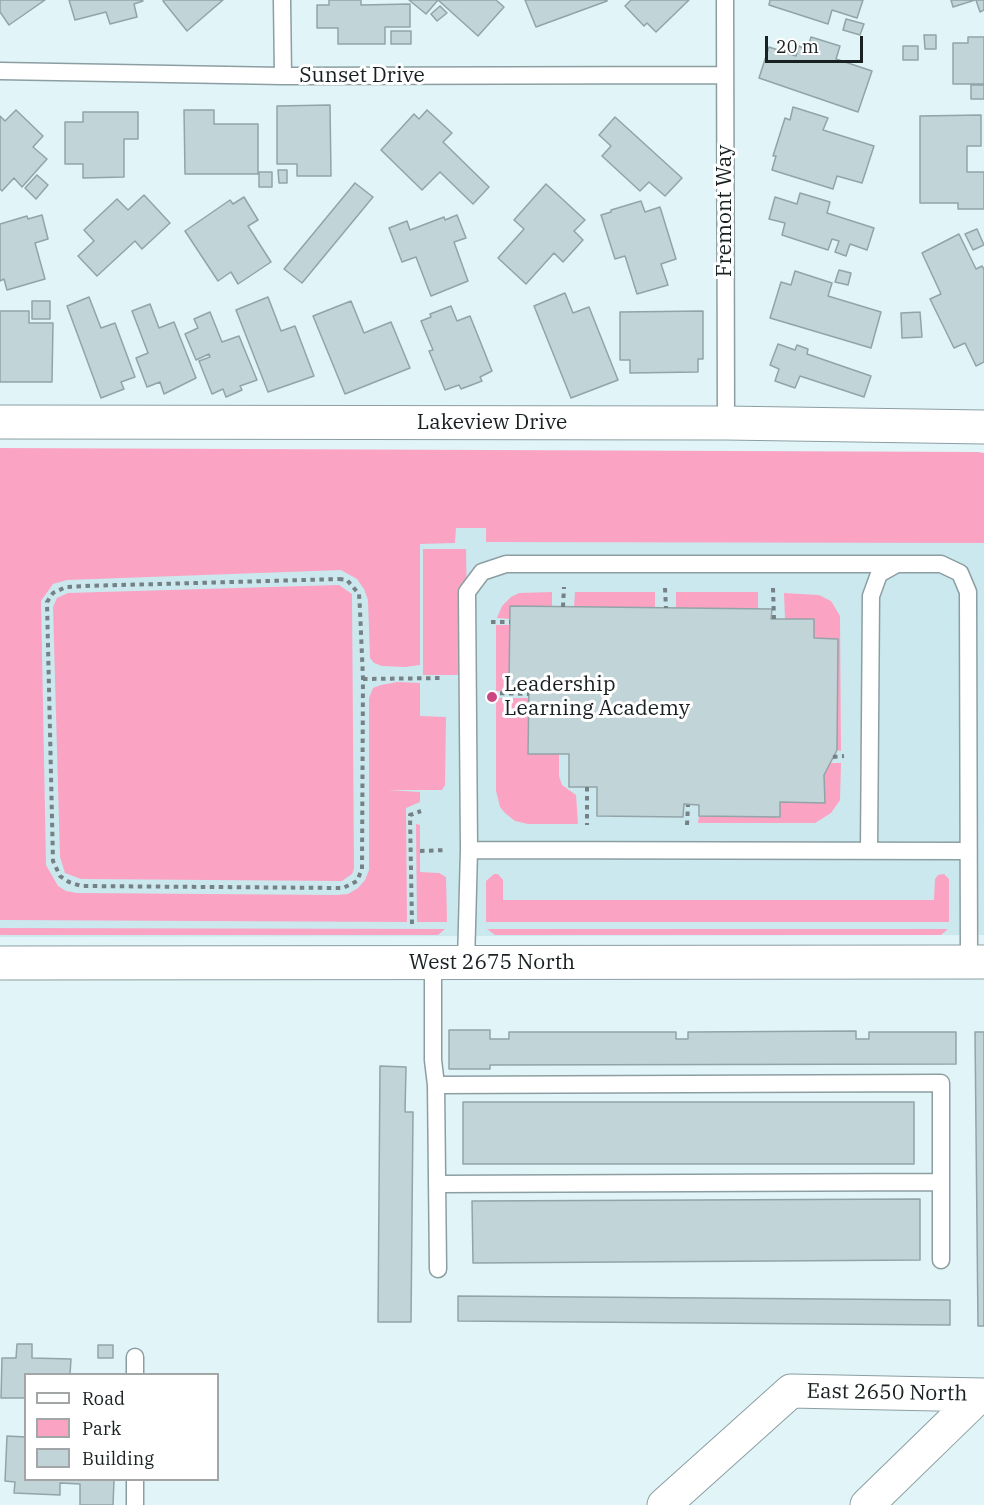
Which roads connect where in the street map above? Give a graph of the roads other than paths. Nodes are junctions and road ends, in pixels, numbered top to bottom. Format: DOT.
graph roads {
  1 [pos="282,0"];
  2 [pos="725,0"];
  3 [pos="0,72"];
  4 [pos="725,75"];
  5 [pos="283,76"];
  6 [pos="0,422"];
  7 [pos="726,423"];
  8 [pos="984,426"];
  9 [pos="897,564"];
  10 [pos="469,850"];
  11 [pos="869,851"];
  12 [pos="968,851"];
  13 [pos="976,962"];
  14 [pos="0,963"];
  15 [pos="433,963"];
  16 [pos="466,963"];
  17 [pos="436,1085"];
  18 [pos="940,1182"];
  19 [pos="437,1184"];
  20 [pos="941,1260"];
  21 [pos="438,1269"];
  22 [pos="135,1357"];
  23 [pos="135,1373"];
  24 [pos="982,1395"];
  25 [pos="135,1481"];
  26 [pos="135,1505"];
  27 [pos="664,1505"];
  28 [pos="867,1505"];
  1 -- 5 [label="lane"];
  2 -- 4 [label="lane, Fremont Way"];
  3 -- 5 [label="lane, Sunset Drive"];
  4 -- 5 [label="lane, Sunset Drive"];
  4 -- 7 [label="lane, Fremont Way"];
  6 -- 7 [label="street, Lakeview Drive"];
  7 -- 8 [label="street, Lakeview Drive"];
  9 -- 10 [label="lane"];
  9 -- 11 [label="lane"];
  9 -- 12 [label="lane"];
  10 -- 11 [label="lane"];
  10 -- 16 [label="lane"];
  11 -- 12 [label="lane"];
  12 -- 13 [label="lane"];
  13 -- 16 [label="street, West 2675 North"];
  14 -- 15 [label="street, West 2675 North"];
  15 -- 16 [label="street, West 2675 North"];
  15 -- 17 [label="lane"];
  17 -- 18 [label="lane"];
  17 -- 19 [label="lane"];
  18 -- 19 [label="lane"];
  18 -- 20 [label="lane"];
  19 -- 21 [label="lane"];
  22 -- 23 [label="lane"];
  24 -- 27 [label="street, East 2650 North"];
  24 -- 28 [label="street"];
  25 -- 26 [label="lane"];
}
